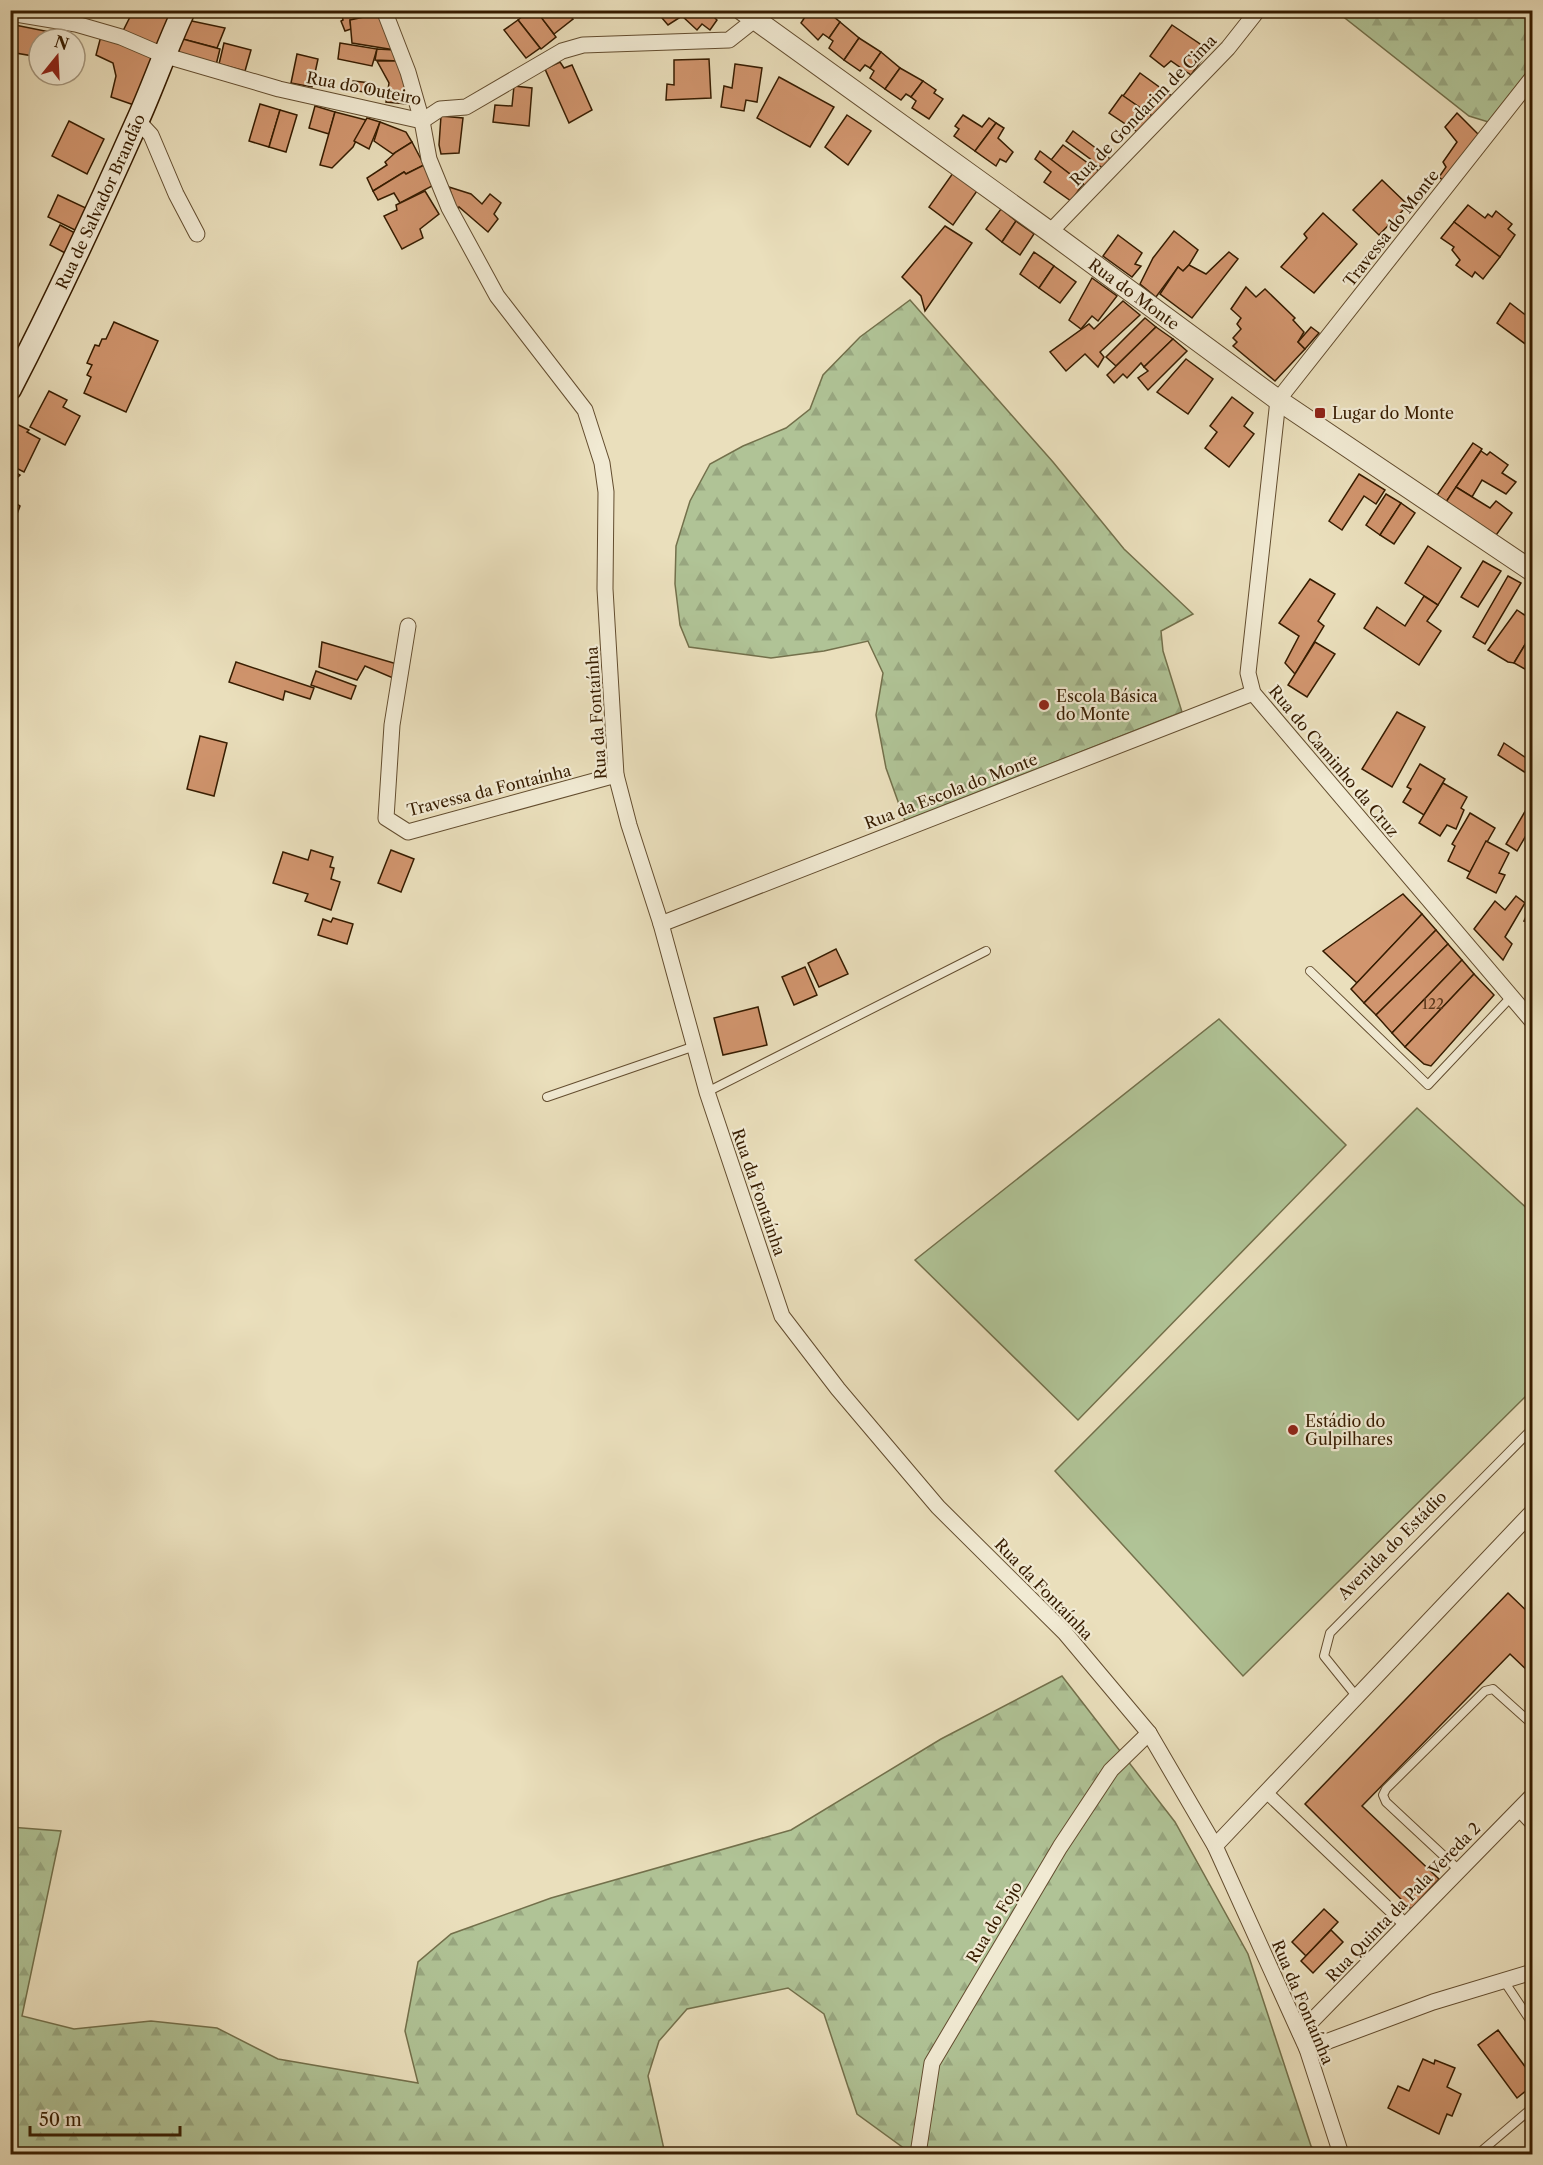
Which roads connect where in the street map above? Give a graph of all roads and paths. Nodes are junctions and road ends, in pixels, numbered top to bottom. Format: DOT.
graph roads {
  1 [pos="184,10"];
  2 [pos="384,10"];
  3 [pos="1258,10"];
  4 [pos="10,13"];
  5 [pos="754,14"];
  6 [pos="163,55"];
  7 [pos="1533,78"];
  8 [pos="138,121"];
  9 [pos="422,121"];
  10 [pos="1050,232"];
  11 [pos="197,234"];
  12 [pos="10,389"];
  13 [pos="1278,400"];
  14 [pos="1533,571"];
  15 [pos="408,626"];
  16 [pos="1253,693"];
  17 [pos="616,775"];
  18 [pos="661,924"];
  19 [pos="986,951"];
  20 [pos="1310,971"];
  21 [pos="1511,997"];
  22 [pos="1533,1021"];
  23 [pos="695,1046"];
  24 [pos="707,1092"];
  25 [pos="547,1097"];
  26 [pos="1533,1429"];
  27 [pos="1533,1512"];
  28 [pos="1357,1697"];
  29 [pos="1533,1724"];
  30 [pos="1149,1733"];
  31 [pos="1266,1792"];
  32 [pos="1533,1796"];
  33 [pos="1518,1812"];
  34 [pos="1533,1827"];
  35 [pos="1215,1846"];
  36 [pos="1460,1871"];
  37 [pos="1406,1925"];
  38 [pos="1533,1972"];
  39 [pos="1504,1981"];
  40 [pos="1533,2023"];
  41 [pos="1300,2033"];
  42 [pos="1307,2049"];
  43 [pos="1533,2108"];
  44 [pos="918,2154"];
  45 [pos="1341,2154"];
  46 [pos="1478,2154"];
  1 -- 6 [label="main road, Rua de Salvador Brandão"];
  2 -- 9 [label="street, Rua da Fontaínha"];
  3 -- 10 [label="street, Rua de Gondarim de Cima"];
  4 -- 6 [label="street, Rua do Outeiro"];
  5 -- 9 [label="street, Rua do Outeiro"];
  5 -- 10 [label="street, Rua do Monte"];
  6 -- 8 [label="main road, Rua de Salvador Brandão"];
  6 -- 9 [label="street, Rua do Outeiro"];
  7 -- 13 [label="street, Travessa do Monte"];
  8 -- 11 [label="street"];
  8 -- 12 [label="main road, Rua de Salvador Brandão"];
  9 -- 17 [label="street, Rua da Fontaínha"];
  10 -- 13 [label="street, Rua do Monte"];
  13 -- 14 [label="street, Rua do Monte"];
  13 -- 16 [label="street, Rua do Caminho da Cruz"];
  15 -- 17 [label="street, Travessa da Fontaínha"];
  16 -- 18 [label="street, Rua da Escola do Monte"];
  16 -- 21 [label="street, Rua do Caminho da Cruz"];
  17 -- 18 [label="street, Rua da Fontaínha"];
  18 -- 23 [label="street, Rua da Fontaínha"];
  19 -- 24 [label="lane"];
  20 -- 21 [label="lane"];
  21 -- 22 [label="street, Rua do Caminho da Cruz"];
  23 -- 24 [label="street, Rua da Fontaínha"];
  23 -- 25 [label="lane"];
  24 -- 30 [label="street, Rua da Fontaínha"];
  26 -- 28 [label="lane, Avenida do Estádio"];
  27 -- 28 [label="street"];
  28 -- 31 [label="street"];
  29 -- 36 [label="lane"];
  30 -- 35 [label="street, Rua da Fontaínha"];
  30 -- 44 [label="street, Rua do Fojo"];
  31 -- 35 [label="street"];
  31 -- 37 [label="street"];
  32 -- 33 [label="street, Rua Quinta da Pala Vereda 2"];
  33 -- 34 [label="lane"];
  33 -- 36 [label="street, Rua Quinta da Pala Vereda 2"];
  35 -- 41 [label="street, Rua da Fontaínha"];
  36 -- 37 [label="street, Rua Quinta da Pala Vereda 2"];
  37 -- 41 [label="street, Rua Quinta da Pala Vereda 2"];
  38 -- 39 [label="street"];
  39 -- 40 [label="lane"];
  39 -- 42 [label="street"];
  41 -- 42 [label="street, Rua da Fontaínha"];
  42 -- 45 [label="street, Rua da Fontaínha"];
  43 -- 46 [label="lane"];
}
